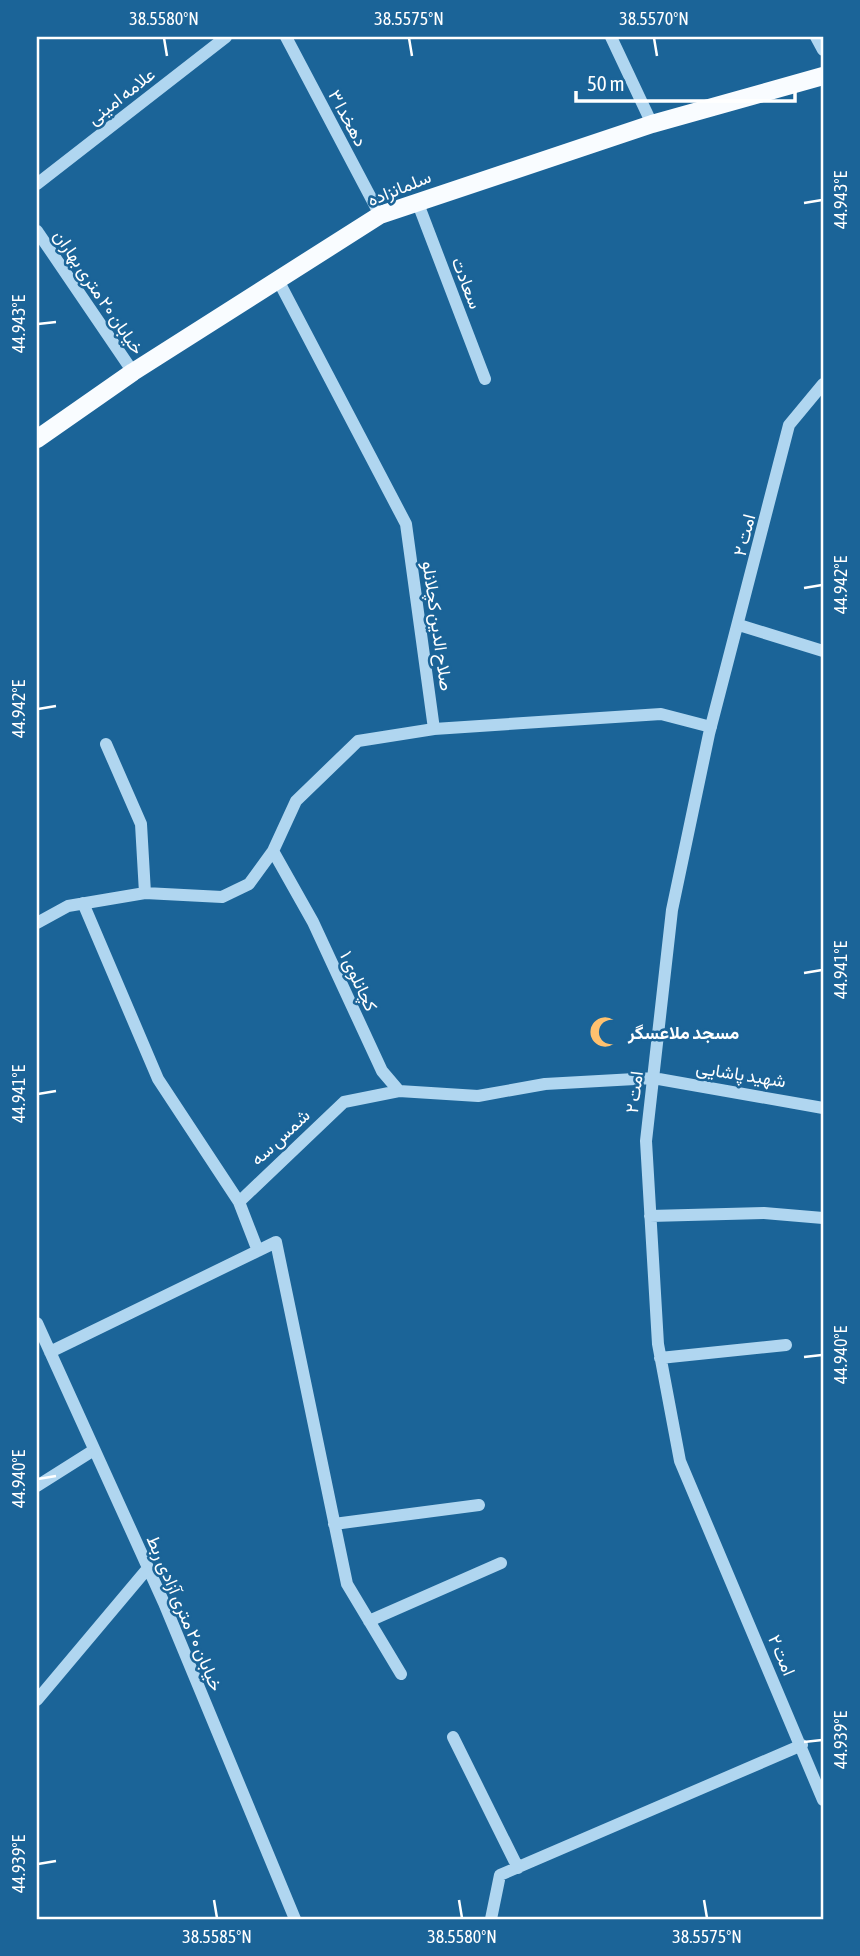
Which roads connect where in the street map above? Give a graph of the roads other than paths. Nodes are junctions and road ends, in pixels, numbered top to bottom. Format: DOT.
graph roads {
  1 [pos="226,37"];
  2 [pos="286,37"];
  3 [pos="611,37"];
  4 [pos="816,37"];
  5 [pos="823,50"];
  6 [pos="823,76"];
  7 [pos="652,124"];
  8 [pos="37,184"];
  9 [pos="417,201"];
  10 [pos="380,215"];
  11 [pos="37,231"];
  12 [pos="278,280"];
  13 [pos="133,372"];
  14 [pos="485,379"];
  15 [pos="823,384"];
  16 [pos="37,439"];
  17 [pos="739,625"];
  18 [pos="823,651"];
  19 [pos="711,727"];
  20 [pos="435,729"];
  21 [pos="106,744"];
  22 [pos="273,851"];
  23 [pos="145,894"];
  24 [pos="83,903"];
  25 [pos="37,923"];
  26 [pos="653,1078"];
  27 [pos="399,1091"];
  28 [pos="823,1108"];
  29 [pos="239,1202"];
  30 [pos="650,1216"];
  31 [pos="823,1218"];
  32 [pos="258,1251"];
  33 [pos="37,1323"];
  34 [pos="786,1345"];
  35 [pos="50,1352"];
  36 [pos="660,1358"];
  37 [pos="94,1450"];
  38 [pos="37,1486"];
  39 [pos="479,1505"];
  40 [pos="334,1524"];
  41 [pos="501,1563"];
  42 [pos="148,1568"];
  43 [pos="369,1621"];
  44 [pos="401,1674"];
  45 [pos="37,1700"];
  46 [pos="453,1737"];
  47 [pos="802,1745"];
  48 [pos="823,1800"];
  49 [pos="518,1868"];
  50 [pos="295,1919"];
  51 [pos="491,1919"];
  1 -- 8 [label="street, علامه امینی"];
  2 -- 10 [label="street, دهخدا ۳"];
  3 -- 7 [label="street"];
  4 -- 5 [label="street"];
  6 -- 7 [label="main road, سلمانزاده"];
  7 -- 9 [label="main road, سلمانزاده"];
  9 -- 10 [label="main road, سلمانزاده"];
  9 -- 14 [label="street, سعادت"];
  10 -- 12 [label="main road, سلمانزاده"];
  11 -- 13 [label="street, خیابان ۲۰ متری بهاران"];
  12 -- 13 [label="main road, سلمانزاده"];
  12 -- 20 [label="street, صلاح الدین کچلانلو"];
  13 -- 16 [label="main road, سلمانزاده"];
  15 -- 17 [label="street, امت ۲"];
  17 -- 18 [label="street"];
  17 -- 19 [label="street, امت ۲"];
  19 -- 20 [label="street"];
  19 -- 26 [label="street, امت ۲"];
  20 -- 22 [label="street"];
  21 -- 23 [label="street"];
  22 -- 23 [label="street"];
  22 -- 27 [label="street, کچانلوی ۱"];
  23 -- 24 [label="street"];
  24 -- 25 [label="street"];
  24 -- 29 [label="street"];
  26 -- 27 [label="street"];
  26 -- 28 [label="street, شهید پاشایی"];
  26 -- 30 [label="street, امت ۲"];
  27 -- 29 [label="street, شمس سه"];
  29 -- 32 [label="street"];
  30 -- 31 [label="street"];
  30 -- 36 [label="street, امت ۲"];
  32 -- 35 [label="street"];
  32 -- 40 [label="street"];
  33 -- 35 [label="street, خیابان ۲۰ متری آزادی ربط"];
  34 -- 36 [label="street"];
  35 -- 37 [label="street, خیابان ۲۰ متری آزادی ربط"];
  36 -- 47 [label="street, امت ۲"];
  37 -- 38 [label="street"];
  37 -- 42 [label="street, خیابان ۲۰ متری آزادی ربط"];
  39 -- 40 [label="street"];
  40 -- 43 [label="street"];
  41 -- 43 [label="street"];
  42 -- 45 [label="street"];
  42 -- 50 [label="street, خیابان ۲۰ متری آزادی ربط"];
  43 -- 44 [label="street"];
  46 -- 49 [label="street"];
  47 -- 48 [label="street, امت ۲"];
  47 -- 49 [label="street"];
  49 -- 51 [label="street"];
}
